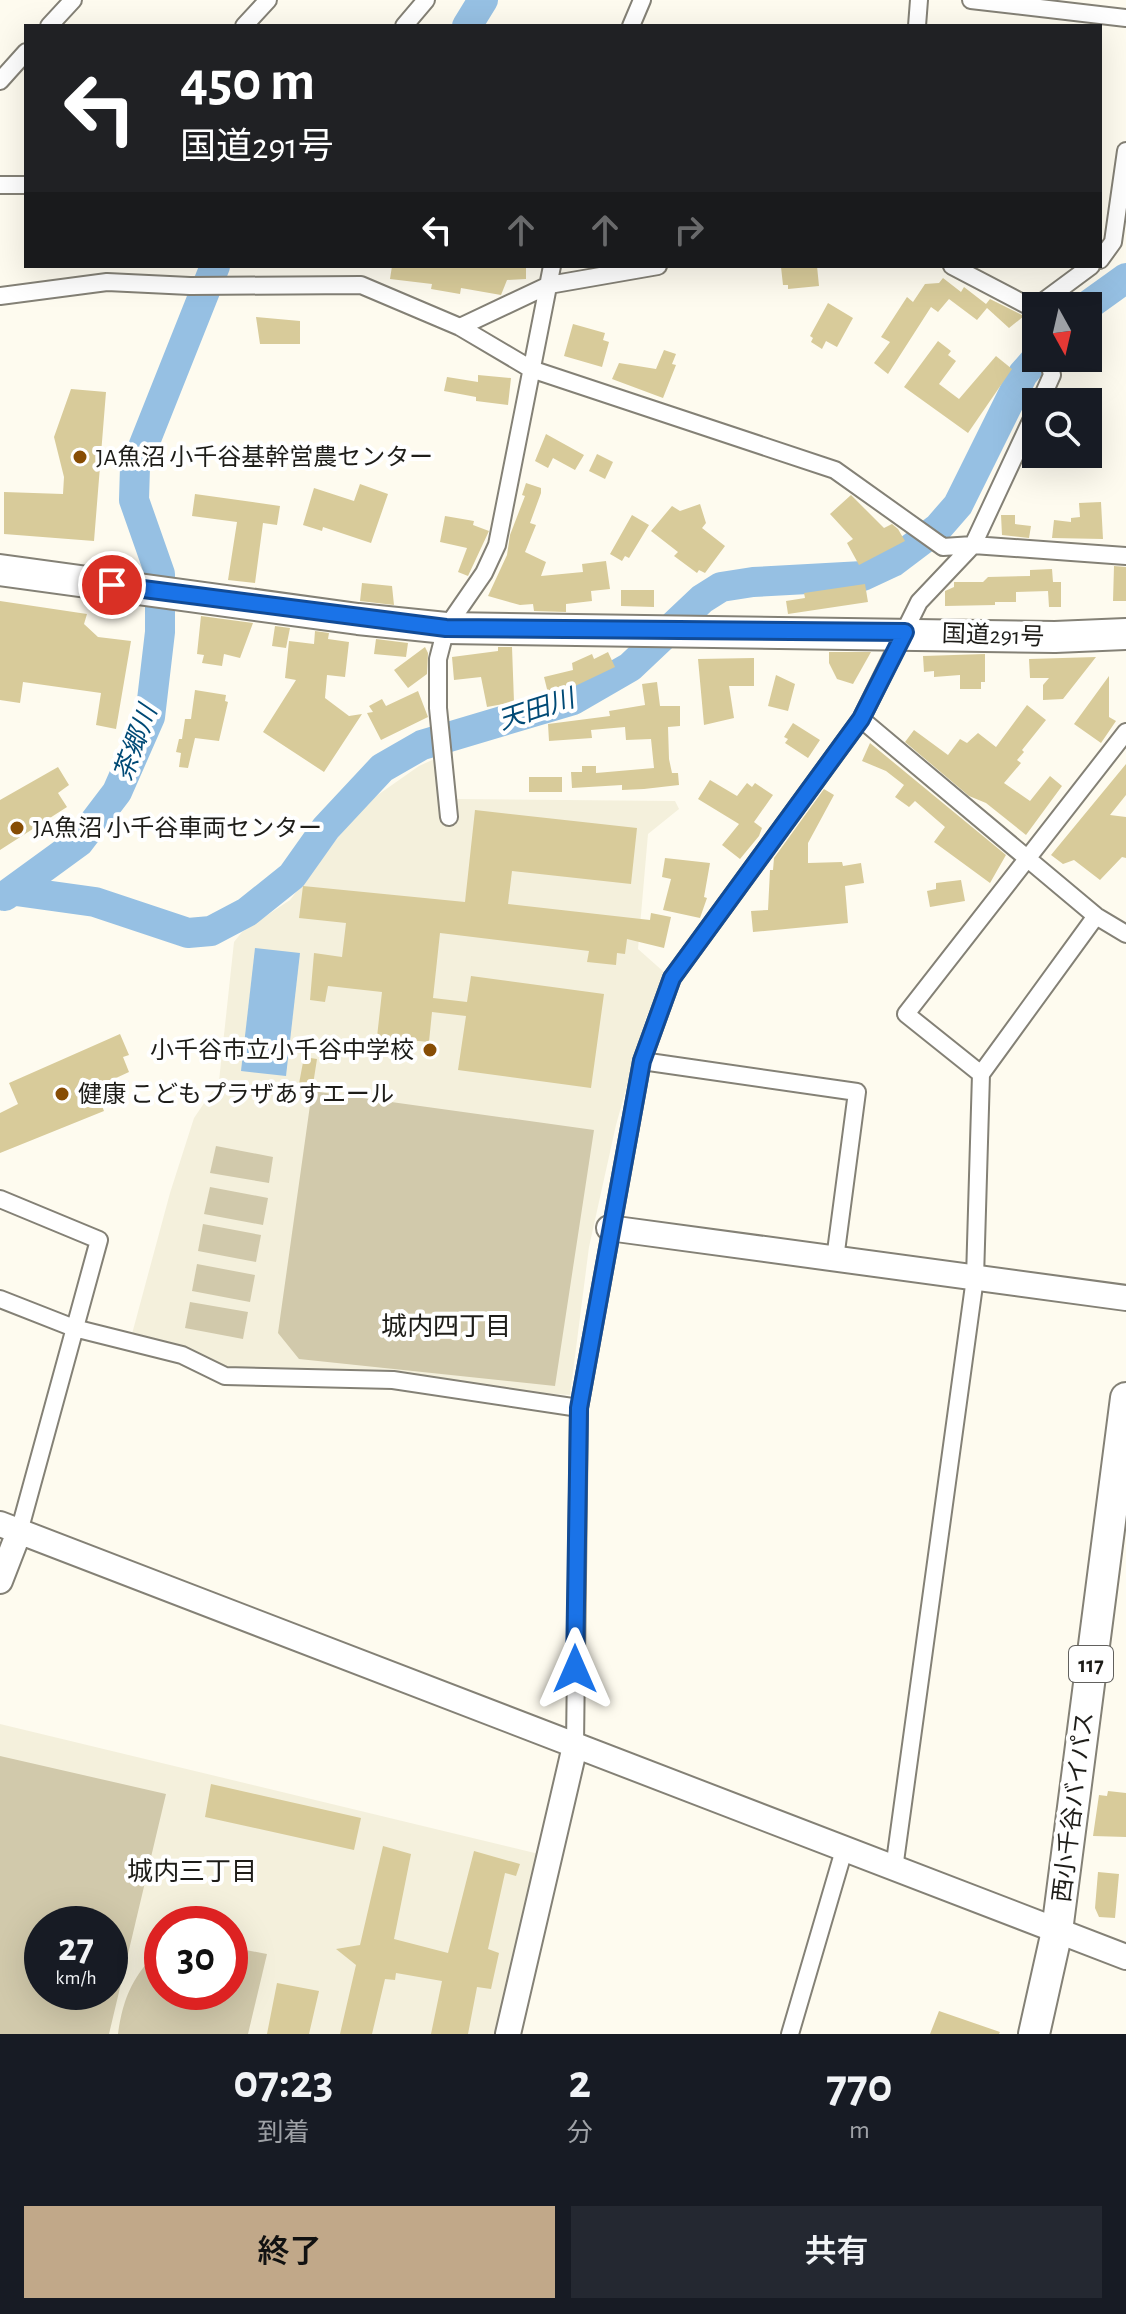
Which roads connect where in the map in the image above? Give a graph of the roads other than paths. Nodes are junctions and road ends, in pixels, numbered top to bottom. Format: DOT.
graph roads {
  1 [pos="73,0"];
  2 [pos="268,0"];
  3 [pos="426,0"];
  4 [pos="642,0"];
  5 [pos="919,0"];
  6 [pos="971,0"];
  7 [pos="1024,3"];
  8 [pos="1126,18"];
  9 [pos="51,24"];
  10 [pos="246,24"];
  11 [pos="406,24"];
  12 [pos="632,24"];
  13 [pos="917,24"];
  14 [pos="24,54"];
  15 [pos="0,81"];
  16 [pos="1126,151"];
  17 [pos="0,185"];
  18 [pos="24,185"];
  19 [pos="1102,257"];
  20 [pos="552,268"];
  21 [pos="647,268"];
  22 [pos="956,268"];
  23 [pos="1088,268"];
  24 [pos="549,285"];
  25 [pos="1057,292"];
  26 [pos="0,296"];
  27 [pos="1022,301"];
  28 [pos="460,327"];
  29 [pos="531,369"];
  30 [pos="1022,440"];
  31 [pos="973,545"];
  32 [pos="1126,556"];
  33 [pos="0,570"];
  34 [pos="446,628"];
  35 [pos="905,632"];
  36 [pos="1126,634"];
  37 [pos="861,719"];
  38 [pos="1126,732"];
  39 [pos="449,817"];
  40 [pos="1027,859"];
  41 [pos="1096,916"];
  42 [pos="1126,934"];
  43 [pos="642,1061"];
  44 [pos="981,1074"];
  45 [pos="0,1199"];
  46 [pos="609,1228"];
  47 [pos="835,1259"];
  48 [pos="975,1278"];
  49 [pos="1126,1298"];
  50 [pos="0,1299"];
  51 [pos="74,1328"];
  52 [pos="1126,1398"];
  53 [pos="579,1408"];
  54 [pos="9,1528"];
  55 [pos="0,1581"];
  56 [pos="575,1746"];
  57 [pos="844,1850"];
  58 [pos="894,1869"];
  59 [pos="1057,1931"];
  60 [pos="1126,1957"];
  61 [pos="508,2034"];
  62 [pos="790,2034"];
  63 [pos="1034,2034"];
  1 -- 9 [label="street"];
  2 -- 10 [label="street"];
  3 -- 11 [label="street"];
  4 -- 12 [label="street"];
  5 -- 13 [label="street"];
  6 -- 7 [label="street"];
  7 -- 8 [label="street"];
  14 -- 15 [label="street"];
  16 -- 19 [label="street"];
  17 -- 18 [label="street"];
  20 -- 24 [label="street"];
  21 -- 24 [label="street"];
  22 -- 27 [label="street"];
  23 -- 25 [label="street"];
  24 -- 28 [label="street"];
  24 -- 29 [label="street"];
  26 -- 28 [label="street"];
  28 -- 29 [label="street"];
  29 -- 31 [label="street"];
  29 -- 34 [label="street"];
  30 -- 31 [label="street"];
  31 -- 32 [label="street"];
  31 -- 35 [label="street"];
  33 -- 34 [label="highway, 国道291号"];
  34 -- 35 [label="highway, 国道291号"];
  34 -- 39 [label="street"];
  35 -- 36 [label="highway, 国道291号"];
  35 -- 37 [label="street"];
  37 -- 40 [label="street"];
  37 -- 43 [label="street"];
  38 -- 40 [label="street"];
  40 -- 41 [label="street"];
  40 -- 44 [label="street"];
  41 -- 42 [label="street"];
  41 -- 44 [label="street"];
  43 -- 46 [label="street"];
  43 -- 47 [label="street"];
  44 -- 48 [label="street"];
  45 -- 51 [label="street"];
  46 -- 47 [label="street"];
  46 -- 53 [label="street"];
  47 -- 48 [label="street"];
  48 -- 49 [label="street"];
  48 -- 58 [label="street"];
  50 -- 51 [label="street"];
  51 -- 53 [label="street"];
  51 -- 54 [label="street"];
  52 -- 59 [label="highway, 西小千谷バイパス / 117"];
  53 -- 56 [label="street"];
  54 -- 55 [label="street"];
  54 -- 56 [label="street"];
  56 -- 57 [label="street"];
  56 -- 61 [label="street"];
  57 -- 58 [label="street"];
  57 -- 62 [label="street"];
  58 -- 59 [label="street"];
  59 -- 60 [label="street"];
  59 -- 63 [label="highway, 117"];
}
